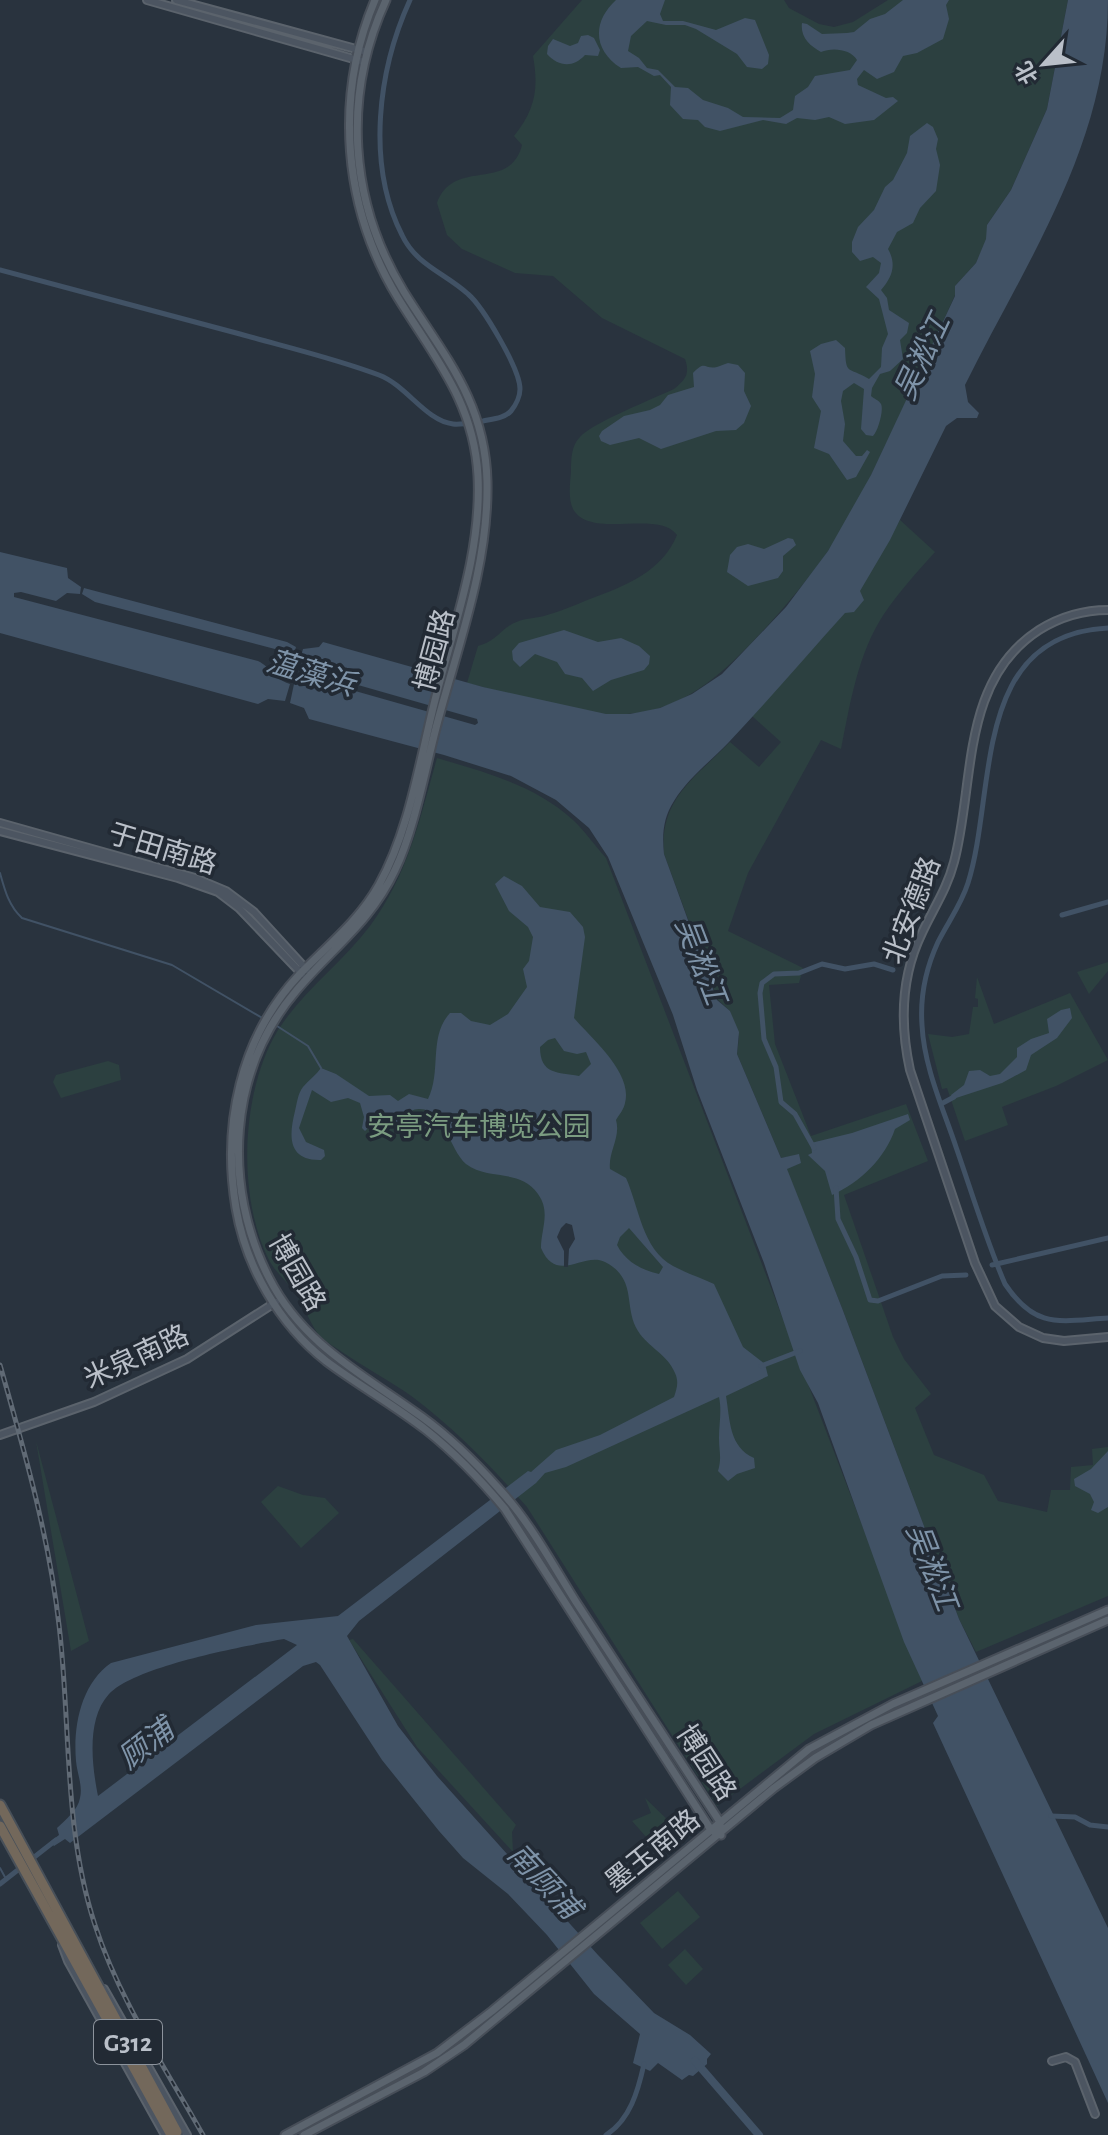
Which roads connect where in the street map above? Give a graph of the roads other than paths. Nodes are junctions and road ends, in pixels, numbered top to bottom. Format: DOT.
graph roads {
  1 [pos="147,0"];
  2 [pos="176,0"];
  3 [pos="375,0"];
  4 [pos="386,0"];
  5 [pos="362,50"];
  6 [pos="355,60"];
  7 [pos="364,62"];
  8 [pos="470,412"];
  9 [pos="476,431"];
  10 [pos="1108,610"];
  11 [pos="418,785"];
  12 [pos="0,823"];
  13 [pos="0,831"];
  14 [pos="147,867"];
  15 [pos="305,973"];
  16 [pos="277,1301"];
  17 [pos="1108,1337"];
  18 [pos="0,1435"];
  19 [pos="509,1507"];
  20 [pos="1108,1610"];
  21 [pos="1108,1620"];
  22 [pos="0,1805"];
  23 [pos="720,1822"];
  24 [pos="0,1826"];
  25 [pos="711,1830"];
  26 [pos="721,1835"];
  27 [pos="20,1853"];
  28 [pos="62,1932"];
  29 [pos="1052,2061"];
  30 [pos="1095,2114"];
  31 [pos="175,2134"];
  32 [pos="285,2135"];
  33 [pos="304,2135"];
  1 -- 6 [label="street"];
  2 -- 5 [label="street"];
  3 -- 5 [label="main road, 博园路"];
  4 -- 5 [label="main road, 博园路"];
  5 -- 6 [label="main road, 博园路"];
  5 -- 7 [label="main road, 博园路"];
  6 -- 7 [label="street"];
  6 -- 8 [label="main road, 博园路"];
  7 -- 8 [label="main road, 博园路"];
  8 -- 9 [label="main road, 博园路"];
  9 -- 11 [label="main road, 博园路"];
  9 -- 11 [label="main road, 博园路"];
  10 -- 17 [label="street, 北安德路"];
  11 -- 15 [label="main road, 博园路"];
  12 -- 14 [label="street, 于田南路"];
  13 -- 14 [label="street, 于田南路"];
  14 -- 15 [label="street, 于田南路"];
  15 -- 16 [label="main road, 博园路"];
  16 -- 18 [label="street, 米泉南路"];
  16 -- 19 [label="main road, 博园路"];
  19 -- 23 [label="main road, 博园路"];
  19 -- 25 [label="main road, 博园路"];
  20 -- 23 [label="main road, 墨玉南路"];
  21 -- 26 [label="main road, 墨玉南路"];
  22 -- 27 [label="highway, G312"];
  23 -- 25 [label="main road, 墨玉南路"];
  23 -- 26 [label="main road, 博园路"];
  24 -- 27 [label="highway, G312"];
  25 -- 26 [label="main road, 博园路"];
  25 -- 32 [label="main road, 墨玉南路"];
  26 -- 33 [label="main road, 墨玉南路"];
  27 -- 28 [label="highway, G312"];
  28 -- 31 [label="highway, G312"];
  28 -- 31 [label="street"];
  29 -- 30 [label="street"];
}
